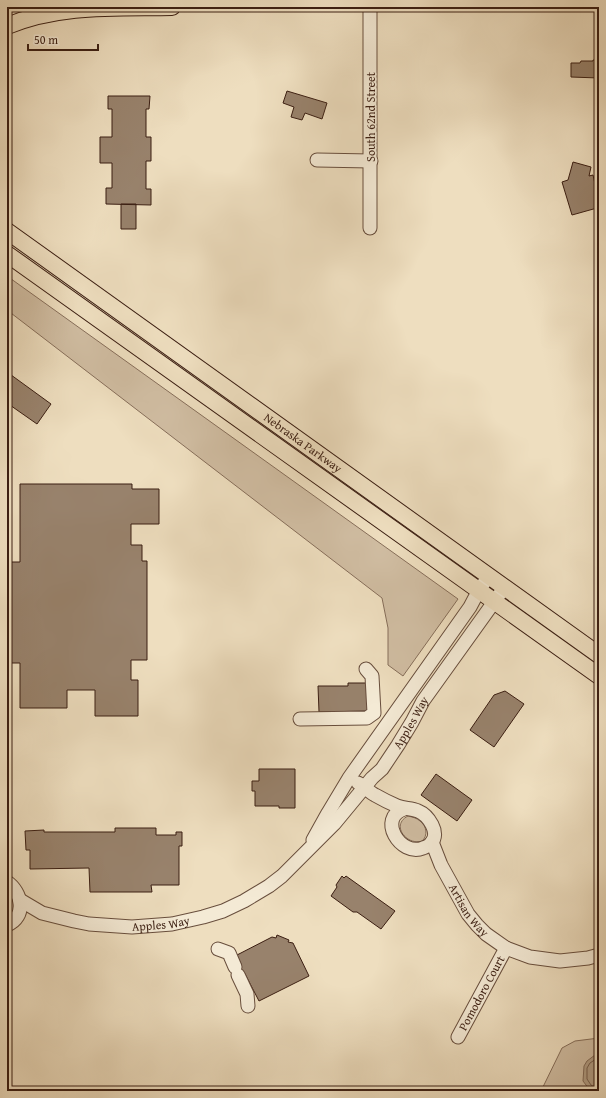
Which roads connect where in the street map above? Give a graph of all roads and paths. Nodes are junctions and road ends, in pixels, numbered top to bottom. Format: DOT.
graph roads {
  1 [pos="172,7"];
  2 [pos="370,7"];
  3 [pos="87,8"];
  4 [pos="7,26"];
  5 [pos="317,160"];
  6 [pos="371,161"];
  7 [pos="370,228"];
  8 [pos="7,231"];
  9 [pos="7,254"];
  10 [pos="489,576"];
  11 [pos="504,588"];
  12 [pos="479,590"];
  13 [pos="495,602"];
  14 [pos="599,655"];
  15 [pos="366,669"];
  16 [pos="599,676"];
  17 [pos="300,719"];
  18 [pos="349,778"];
  19 [pos="369,791"];
  20 [pos="404,809"];
  21 [pos="392,820"];
  22 [pos="432,842"];
  23 [pos="308,850"];
  24 [pos="7,882"];
  25 [pos="20,900"];
  26 [pos="42,913"];
  27 [pos="12,922"];
  28 [pos="506,948"];
  29 [pos="218,949"];
  30 [pos="599,955"];
  31 [pos="248,1006"];
  32 [pos="458,1037"];
  1 -- 3 [label="main road"];
  2 -- 6 [label="street, South 62nd Street"];
  3 -- 4 [label="main road"];
  5 -- 6 [label="street"];
  6 -- 7 [label="street, South 62nd Street"];
  8 -- 10 [label="main road, Nebraska Parkway"];
  9 -- 12 [label="main road, Nebraska Parkway"];
  10 -- 11 [label="main road, Nebraska Parkway"];
  10 -- 12 [label="street, Apples Way"];
  11 -- 13 [label="street, Apples Way"];
  11 -- 14 [label="main road, Nebraska Parkway"];
  12 -- 13 [label="main road, Nebraska Parkway"];
  12 -- 18 [label="street, Apples Way"];
  13 -- 16 [label="main road, Nebraska Parkway"];
  13 -- 19 [label="street, Apples Way"];
  15 -- 17 [label="street"];
  18 -- 19 [label="street"];
  18 -- 23 [label="street, Apples Way"];
  19 -- 20 [label="street"];
  19 -- 21 [label="street"];
  19 -- 23 [label="street, Apples Way"];
  20 -- 21 [label="street"];
  20 -- 22 [label="street"];
  21 -- 22 [label="street"];
  22 -- 28 [label="street, Artisan Way"];
  23 -- 26 [label="street, Apples Way"];
  24 -- 25 [label="street"];
  25 -- 26 [label="street, Apples Way"];
  25 -- 27 [label="street"];
  26 -- 27 [label="street, Apples Way"];
  28 -- 30 [label="street, Artisan Way"];
  28 -- 32 [label="street, Pomodoro Court"];
  29 -- 31 [label="street"];
}
